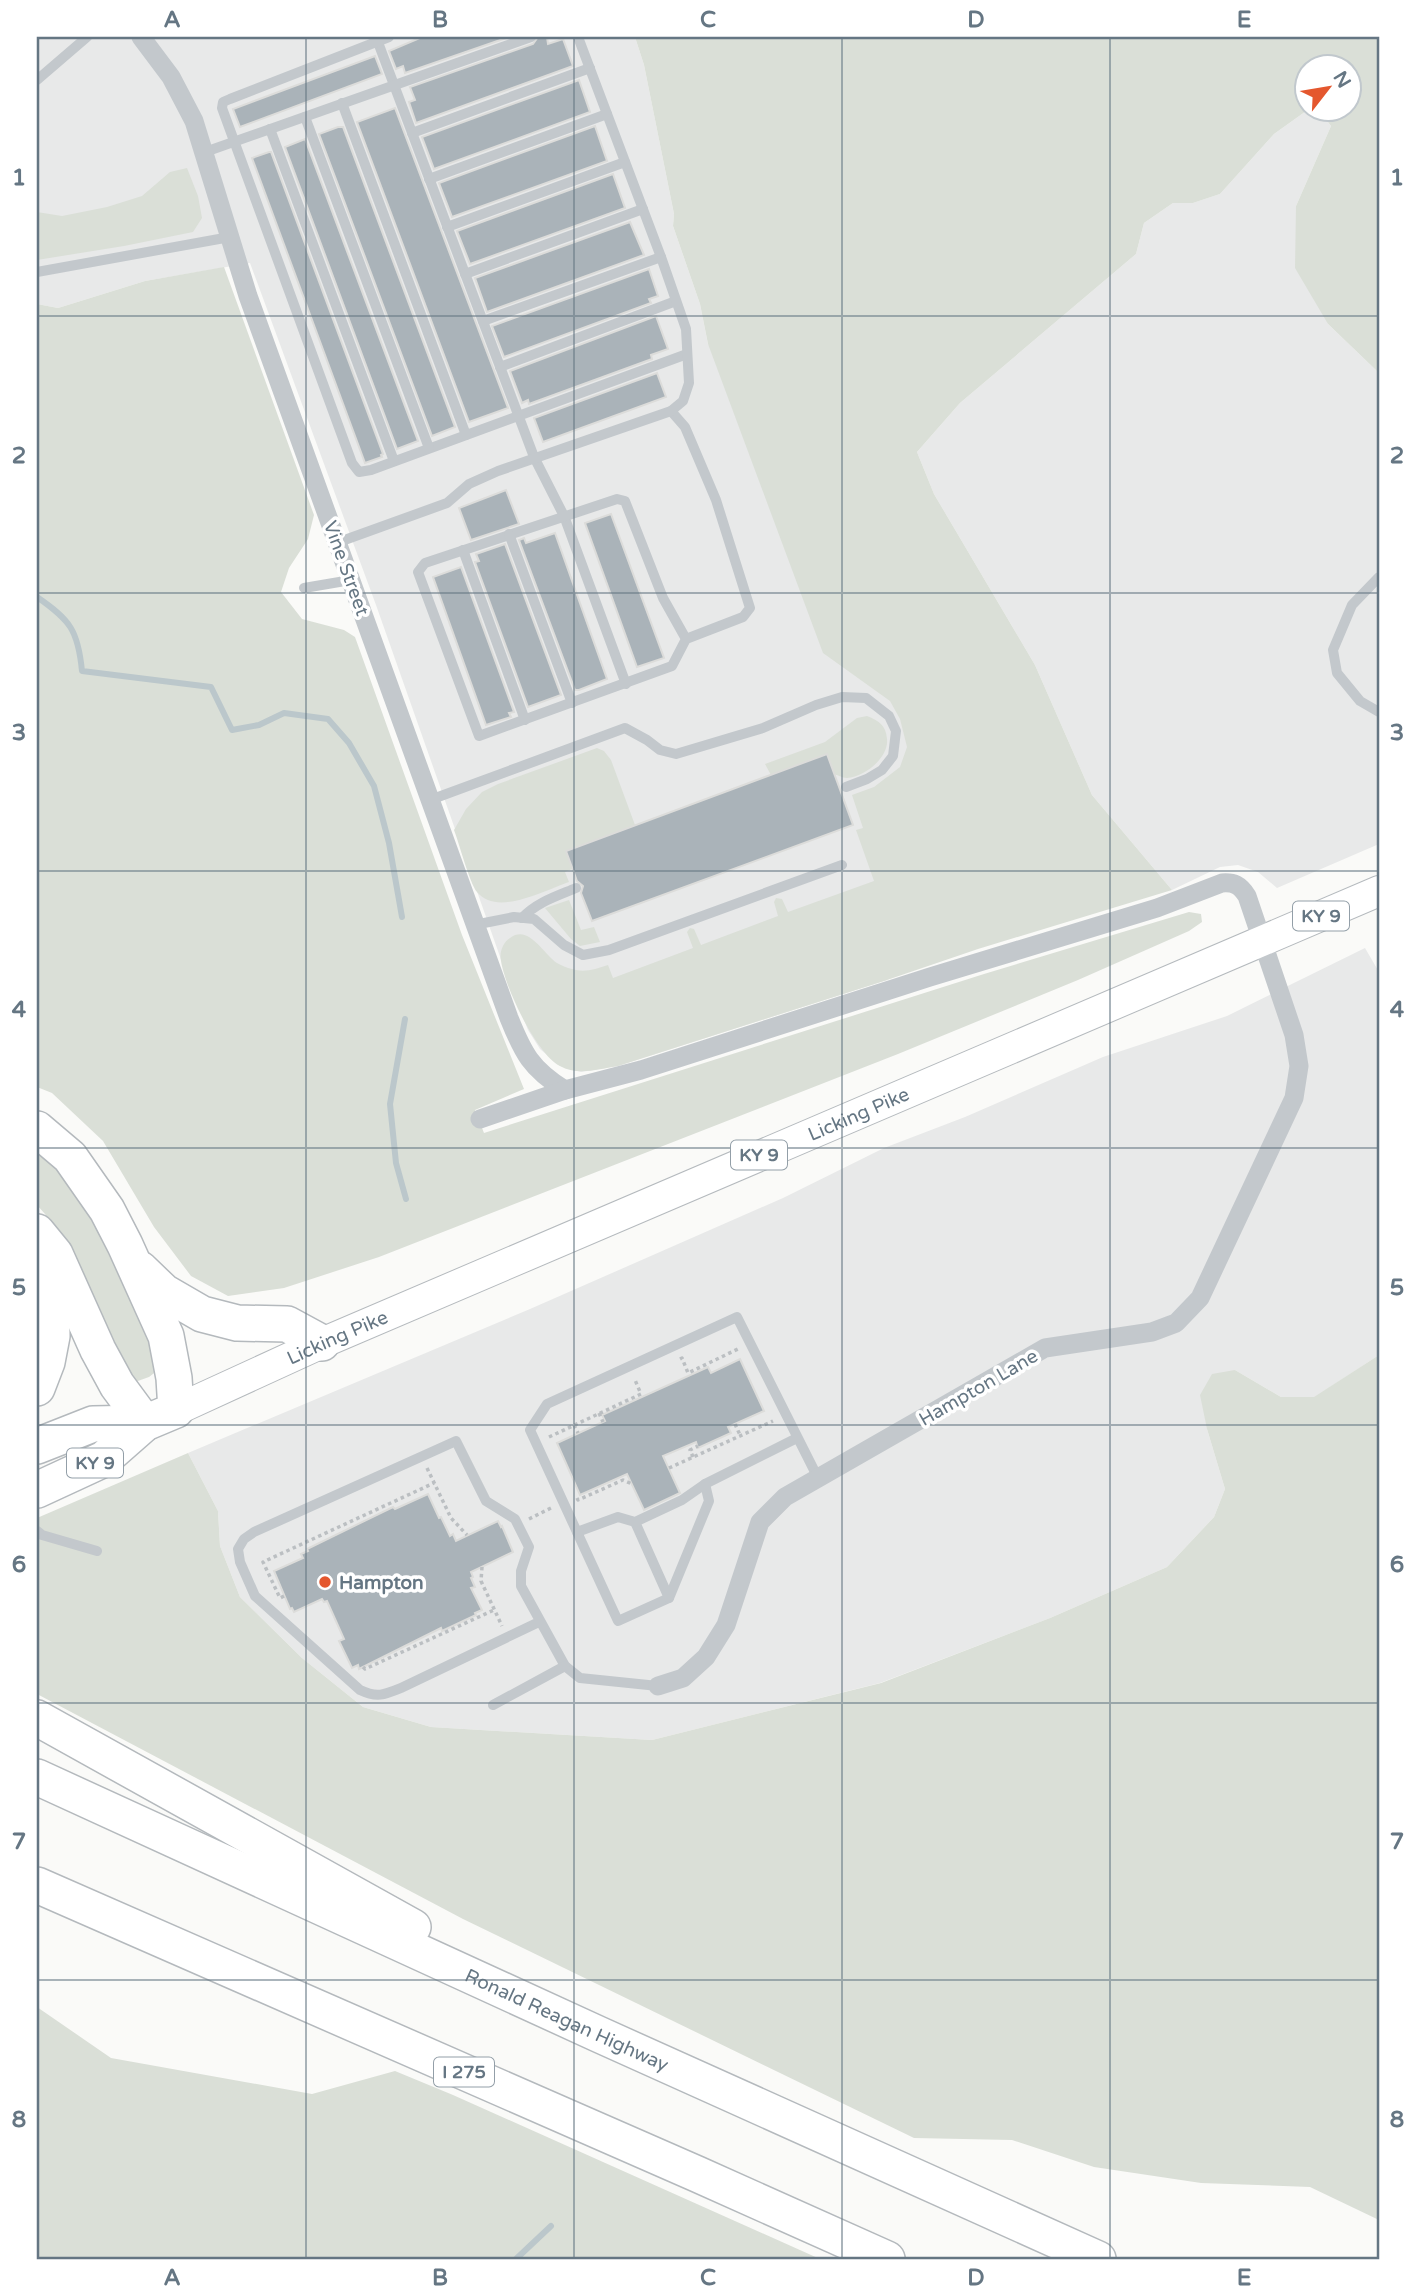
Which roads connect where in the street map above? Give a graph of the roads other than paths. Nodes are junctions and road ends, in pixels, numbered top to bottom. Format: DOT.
graph roads {
  1 [pos="87,37"];
  2 [pos="141,37"];
  3 [pos="389,37"];
  4 [pos="531,37"];
  5 [pos="578,37"];
  6 [pos="376,39"];
  7 [pos="590,68"];
  8 [pos="37,80"];
  9 [pos="394,85"];
  10 [pos="342,103"];
  11 [pos="607,114"];
  12 [pos="305,117"];
  13 [pos="270,129"];
  14 [pos="412,133"];
  15 [pos="234,142"];
  16 [pos="205,152"];
  17 [pos="625,162"];
  18 [pos="429,179"];
  19 [pos="643,209"];
  20 [pos="447,227"];
  21 [pos="230,237"];
  22 [pos="661,257"];
  23 [pos="37,272"];
  24 [pos="465,274"];
  25 [pos="676,301"];
  26 [pos="483,321"];
  27 [pos="688,354"];
  28 [pos="500,367"];
  29 [pos="671,411"];
  30 [pos="518,416"];
  31 [pos="466,435"];
  32 [pos="429,448"];
  33 [pos="534,457"];
  34 [pos="394,461"];
  35 [pos="564,516"];
  36 [pos="509,534"];
  37 [pos="339,542"];
  38 [pos="463,550"];
  39 [pos="1379,577"];
  40 [pos="352,580"];
  41 [pos="304,588"];
  42 [pos="686,639"];
  43 [pos="626,684"];
  44 [pos="572,703"];
  45 [pos="1379,712"];
  46 [pos="525,720"];
  47 [pos="846,787"];
  48 [pos="430,800"];
  49 [pos="842,864"];
  50 [pos="576,888"];
  51 [pos="1379,891"];
  52 [pos="523,918"];
  53 [pos="474,925"];
  54 [pos="1263,942"];
  55 [pos="565,1090"];
  56 [pos="480,1119"];
  57 [pos="37,1129"];
  58 [pos="41,1237"];
  59 [pos="130,1256"];
  60 [pos="322,1343"];
  61 [pos="37,1388"];
  62 [pos="161,1417"];
  63 [pos="797,1438"];
  64 [pos="37,1446"];
  65 [pos="818,1478"];
  66 [pos="705,1484"];
  67 [pos="37,1490"];
  68 [pos="635,1522"];
  69 [pos="37,1531"];
  70 [pos="577,1532"];
  71 [pos="97,1551"];
  72 [pos="669,1598"];
  73 [pos="539,1622"];
  74 [pos="565,1665"];
  75 [pos="658,1686"];
  76 [pos="493,1705"];
  77 [pos="37,1718"];
  78 [pos="37,1777"];
  79 [pos="37,1885"];
  80 [pos="598,2034"];
  81 [pos="887,2259"];
  82 [pos="1098,2259"];
  1 -- 8 [label="lane"];
  2 -- 16 [label="street, Vine Street"];
  3 -- 6 [label="lane"];
  4 -- 9 [label="lane"];
  5 -- 7 [label="lane"];
  6 -- 9 [label="lane"];
  6 -- 15 [label="lane"];
  7 -- 11 [label="lane"];
  7 -- 14 [label="lane"];
  9 -- 10 [label="lane"];
  9 -- 14 [label="lane"];
  10 -- 12 [label="lane"];
  10 -- 31 [label="lane"];
  11 -- 17 [label="lane"];
  11 -- 18 [label="lane"];
  12 -- 13 [label="lane"];
  12 -- 32 [label="lane"];
  13 -- 15 [label="lane"];
  13 -- 34 [label="lane"];
  14 -- 18 [label="lane"];
  15 -- 16 [label="lane"];
  15 -- 34 [label="lane"];
  16 -- 21 [label="street, Vine Street"];
  17 -- 19 [label="lane"];
  17 -- 20 [label="lane"];
  18 -- 20 [label="lane"];
  19 -- 22 [label="lane"];
  19 -- 24 [label="lane"];
  20 -- 24 [label="lane"];
  21 -- 23 [label="lane"];
  21 -- 37 [label="street, Vine Street"];
  22 -- 25 [label="lane"];
  22 -- 26 [label="lane"];
  24 -- 26 [label="lane"];
  25 -- 27 [label="lane"];
  25 -- 28 [label="lane"];
  26 -- 28 [label="lane"];
  27 -- 29 [label="lane"];
  27 -- 30 [label="lane"];
  28 -- 30 [label="lane"];
  29 -- 33 [label="lane"];
  29 -- 42 [label="lane"];
  30 -- 31 [label="lane"];
  30 -- 33 [label="lane"];
  31 -- 32 [label="lane"];
  32 -- 34 [label="lane"];
  33 -- 35 [label="lane"];
  33 -- 37 [label="lane"];
  35 -- 36 [label="lane"];
  35 -- 42 [label="lane"];
  35 -- 43 [label="lane"];
  36 -- 38 [label="lane"];
  36 -- 44 [label="lane"];
  37 -- 40 [label="street, Vine Street"];
  38 -- 46 [label="lane"];
  38 -- 46 [label="lane"];
  39 -- 45 [label="lane"];
  40 -- 41 [label="lane"];
  40 -- 48 [label="street, Vine Street"];
  42 -- 43 [label="lane"];
  43 -- 44 [label="lane"];
  44 -- 46 [label="lane"];
  47 -- 48 [label="lane"];
  48 -- 53 [label="street, Vine Street"];
  49 -- 52 [label="lane"];
  50 -- 52 [label="lane"];
  51 -- 54 [label="main road, Licking Pike / KY 9"];
  52 -- 53 [label="lane"];
  53 -- 55 [label="street, Vine Street"];
  54 -- 55 [label="street, Hampton Lane"];
  54 -- 60 [label="main road, Licking Pike / KY 9"];
  54 -- 65 [label="street, Hampton Lane"];
  55 -- 56 [label="street"];
  57 -- 59 [label="highway"];
  58 -- 61 [label="highway"];
  58 -- 62 [label="highway"];
  59 -- 60 [label="highway"];
  59 -- 62 [label="highway"];
  60 -- 62 [label="main road, Licking Pike / KY 9"];
  62 -- 64 [label="highway, Licking Pike / KY 9"];
  62 -- 67 [label="highway, Licking Pike / KY 9"];
  63 -- 65 [label="lane"];
  63 -- 66 [label="lane"];
  63 -- 70 [label="lane"];
  65 -- 75 [label="street, Hampton Lane"];
  66 -- 68 [label="lane"];
  66 -- 72 [label="lane"];
  68 -- 70 [label="lane"];
  68 -- 72 [label="lane"];
  69 -- 71 [label="lane"];
  70 -- 72 [label="lane"];
  73 -- 73 [label="lane"];
  73 -- 74 [label="lane"];
  74 -- 75 [label="lane"];
  74 -- 76 [label="lane"];
  77 -- 80 [label="highway"];
  78 -- 80 [label="highway, Ronald Reagan Highway"];
  79 -- 81 [label="highway, I 275"];
  80 -- 82 [label="highway, Ronald Reagan Highway"];
}
